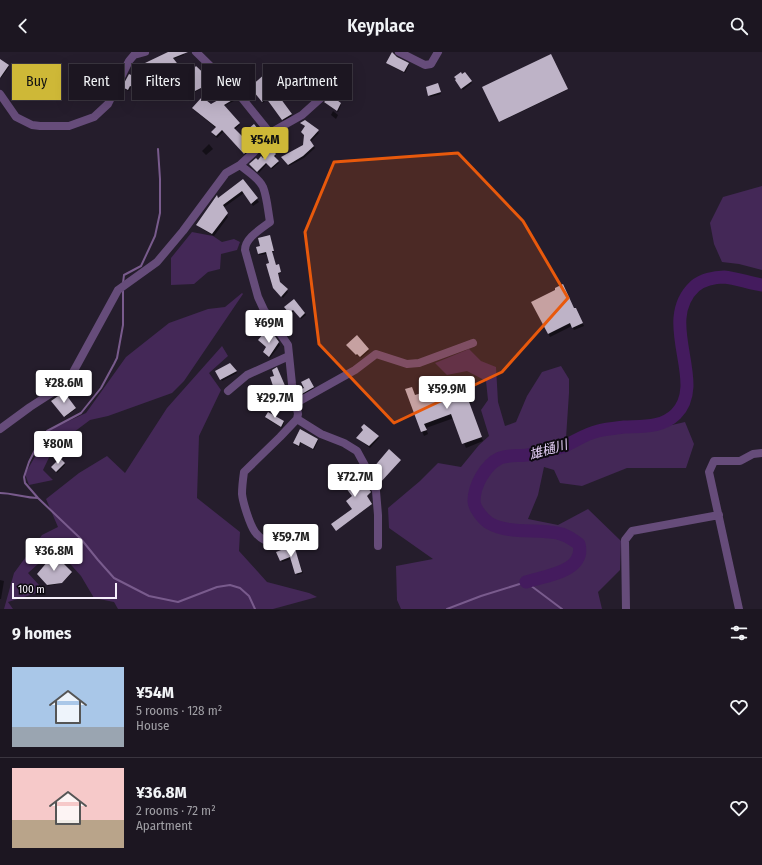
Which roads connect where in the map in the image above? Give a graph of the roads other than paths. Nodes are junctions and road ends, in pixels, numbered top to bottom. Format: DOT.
graph roads {
  1 [pos="145,52"];
  2 [pos="196,52"];
  3 [pos="399,52"];
  4 [pos="438,52"];
  5 [pos="0,94"];
  6 [pos="319,100"];
  7 [pos="270,133"];
  8 [pos="240,165"];
  9 [pos="474,343"];
  10 [pos="289,356"];
  11 [pos="228,390"];
  12 [pos="296,404"];
  13 [pos="297,419"];
  14 [pos="0,430"];
  15 [pos="762,453"];
  16 [pos="719,514"];
  17 [pos="277,542"];
  18 [pos="378,546"];
  19 [pos="626,609"];
  20 [pos="739,609"];
  1 -- 5 [label="street"];
  2 -- 7 [label="street"];
  3 -- 4 [label="street"];
  6 -- 7 [label="street"];
  7 -- 8 [label="street"];
  8 -- 10 [label="street"];
  8 -- 14 [label="street"];
  9 -- 12 [label="street"];
  10 -- 11 [label="street"];
  10 -- 12 [label="street"];
  12 -- 13 [label="street"];
  13 -- 17 [label="street"];
  13 -- 18 [label="street"];
  15 -- 16 [label="street"];
  16 -- 19 [label="street"];
  16 -- 20 [label="street"];
}
